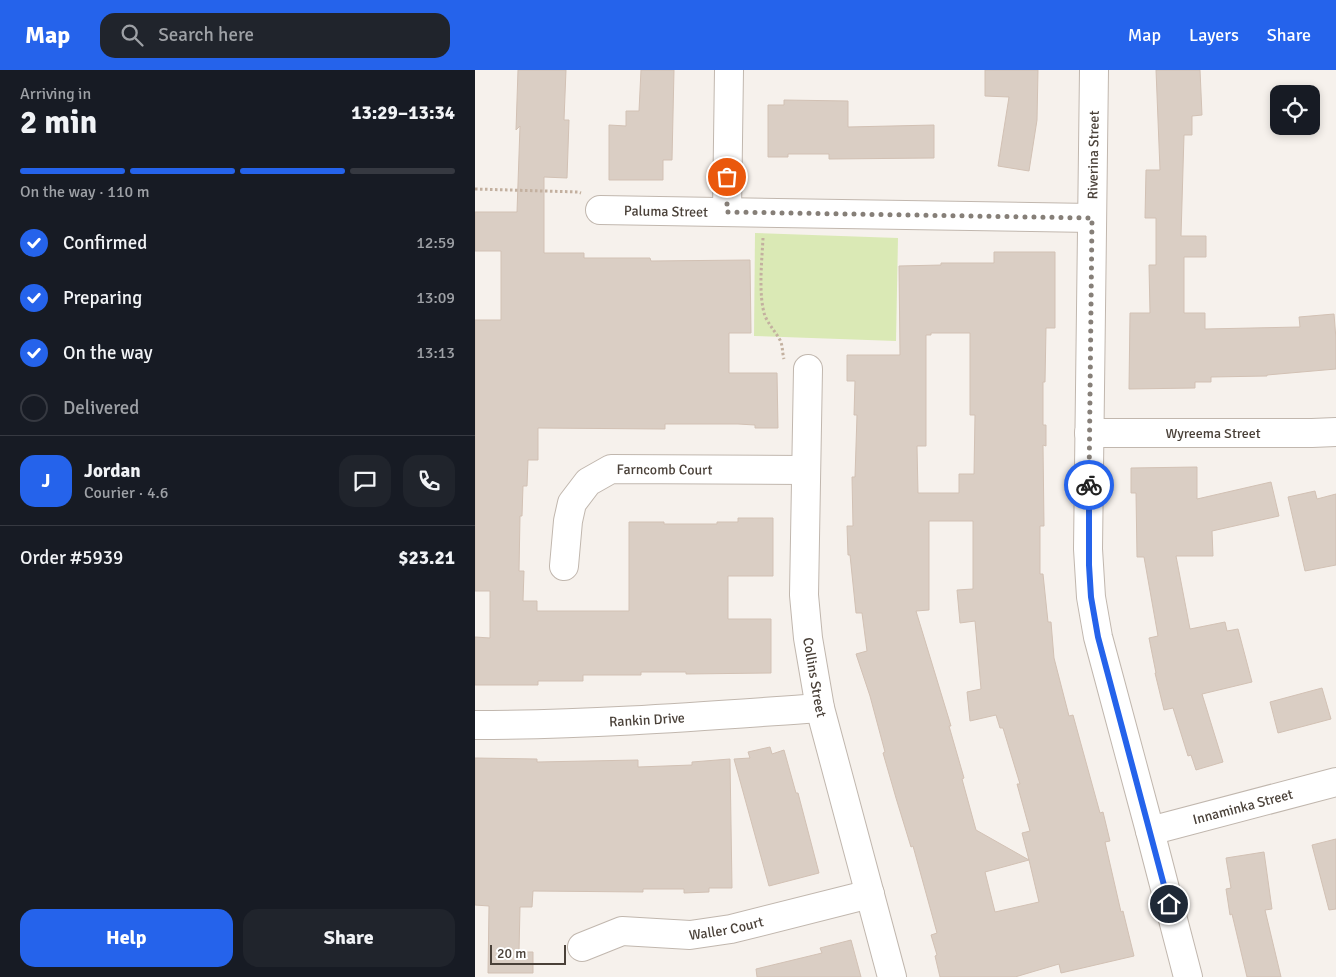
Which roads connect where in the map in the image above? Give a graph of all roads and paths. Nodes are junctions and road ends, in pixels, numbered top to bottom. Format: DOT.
graph roads {
  1 [pos="729,70"];
  2 [pos="1094,70"];
  3 [pos="475,189"];
  4 [pos="600,210"];
  5 [pos="727,212"];
  6 [pos="763,213"];
  7 [pos="1092,218"];
  8 [pos="808,369"];
  9 [pos="1336,432"];
  10 [pos="1089,433"];
  11 [pos="806,470"];
  12 [pos="564,566"];
  13 [pos="820,708"];
  14 [pos="475,725"];
  15 [pos="1336,782"];
  16 [pos="1150,831"];
  17 [pos="869,894"];
  18 [pos="582,947"];
  19 [pos="892,977"];
  20 [pos="1188,977"];
  1 -- 5 [label="street"];
  2 -- 7 [label="street, Riverina Street"];
  3 -- 4 [label="path"];
  4 -- 5 [label="street, Paluma Street"];
  5 -- 6 [label="street, Paluma Street"];
  6 -- 7 [label="street, Paluma Street"];
  6 -- 8 [label="path"];
  7 -- 10 [label="street, Riverina Street"];
  8 -- 11 [label="street, Collins Street"];
  9 -- 10 [label="street, Wyreema Street"];
  10 -- 16 [label="street, Riverina Street"];
  11 -- 12 [label="street, Farncomb Court"];
  11 -- 13 [label="street, Collins Street"];
  13 -- 14 [label="street, Rankin Drive"];
  13 -- 17 [label="street, Collins Street"];
  15 -- 16 [label="street, Innaminka Street"];
  16 -- 20 [label="street, Riverina Street"];
  17 -- 18 [label="street, Waller Court"];
  17 -- 19 [label="street, Collins Street"];
}
